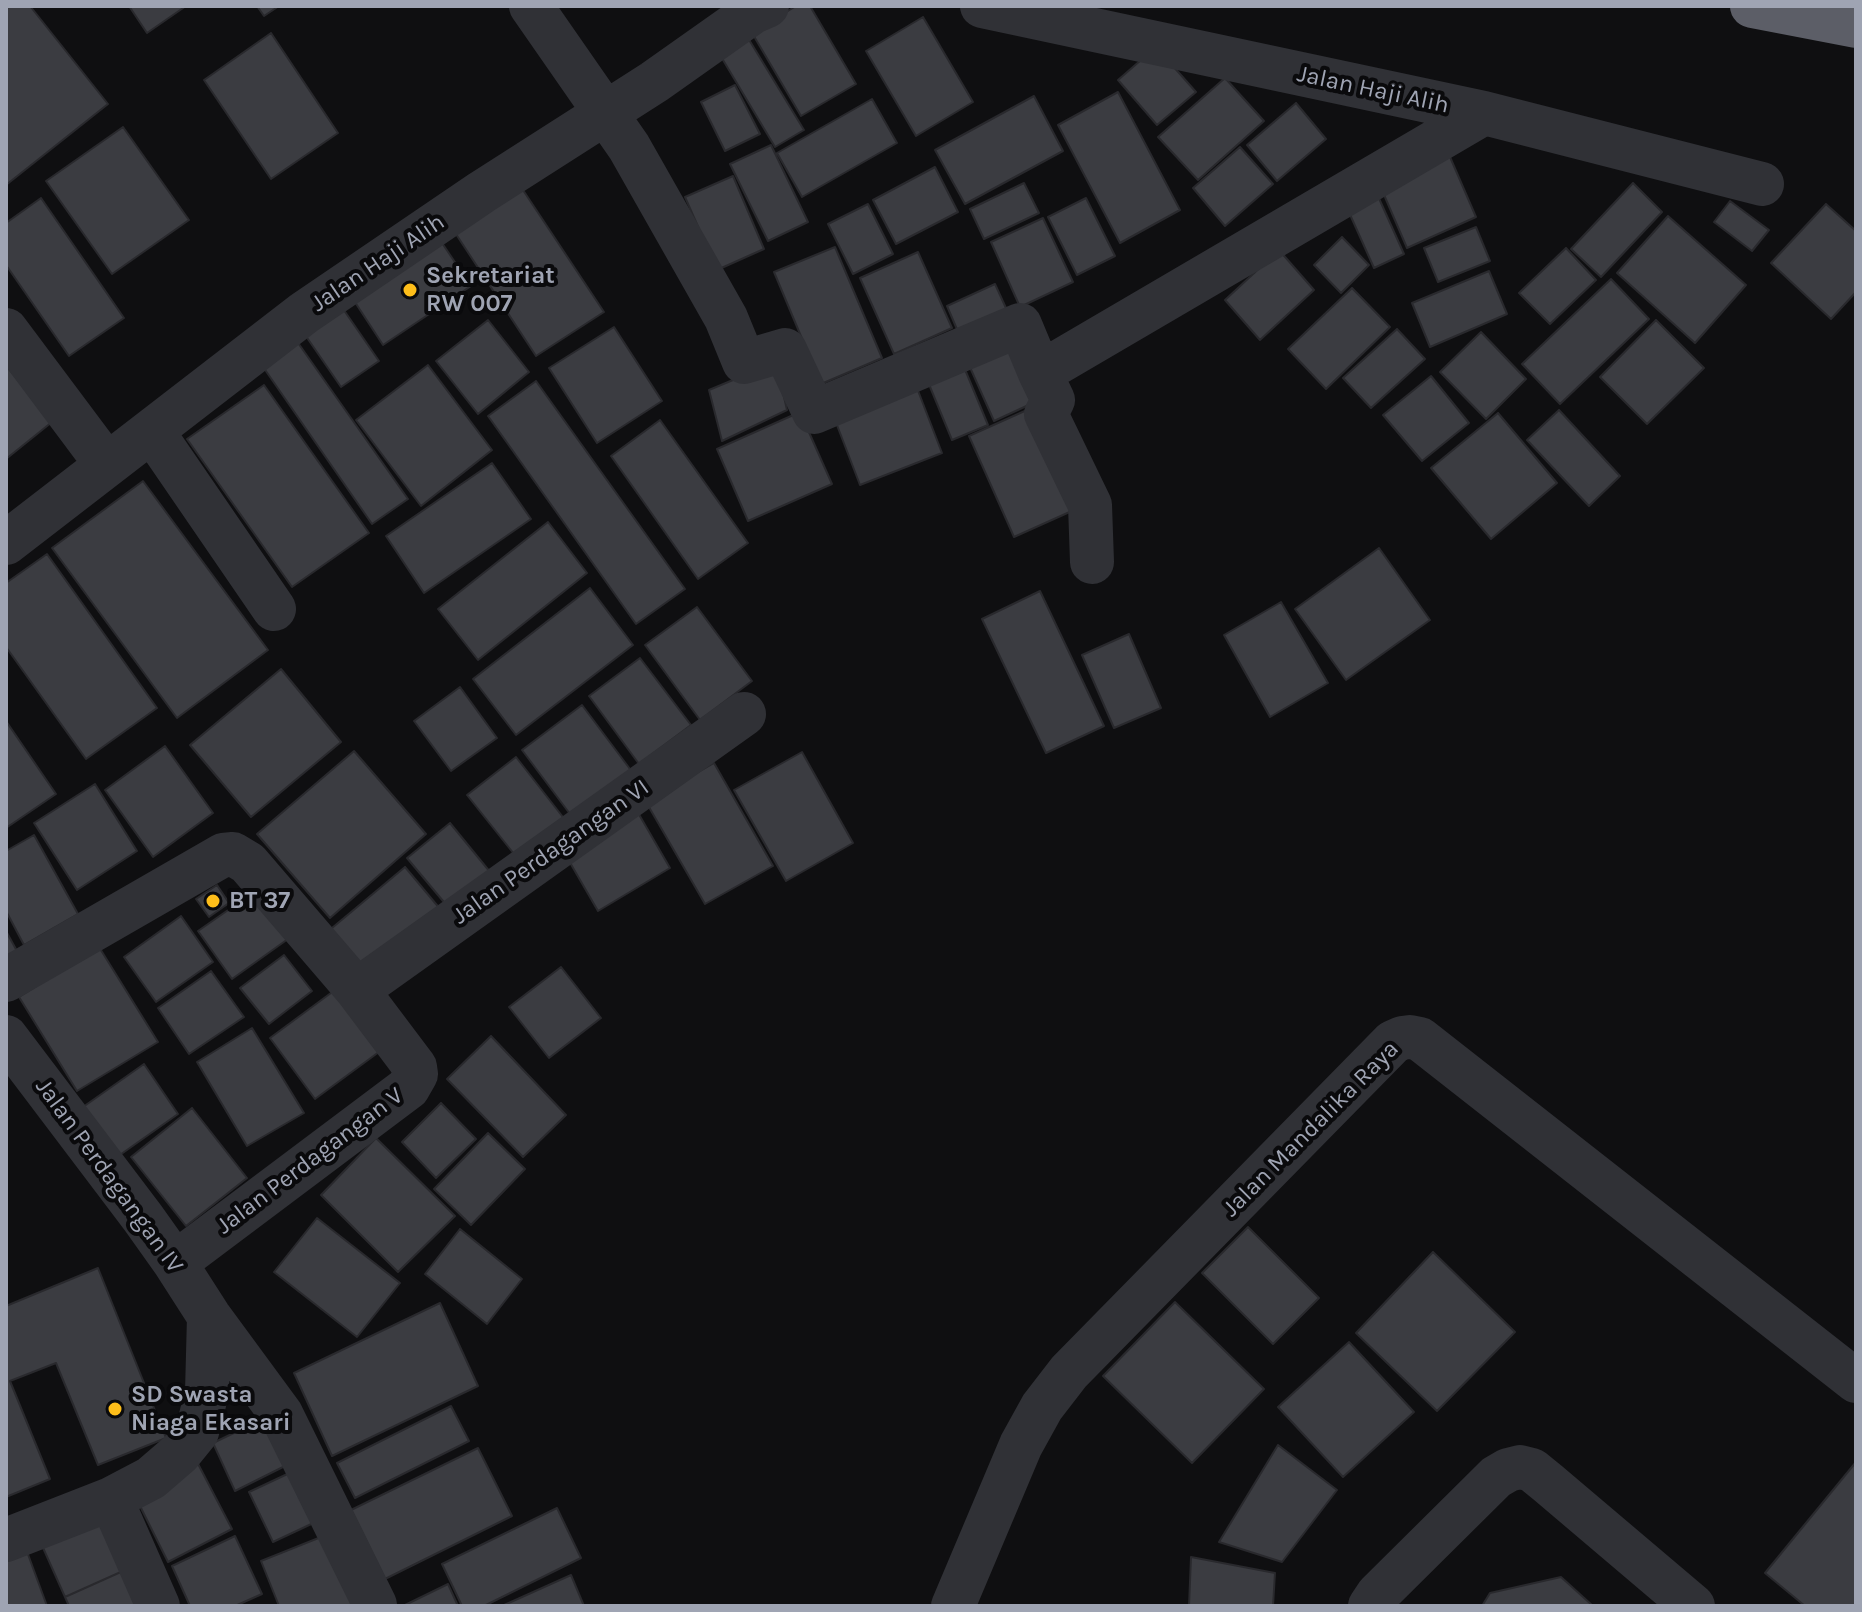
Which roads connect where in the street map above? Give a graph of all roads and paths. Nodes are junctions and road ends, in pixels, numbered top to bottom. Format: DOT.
graph roads {
  1 [pos="531,6"];
  2 [pos="767,6"];
  3 [pos="982,6"];
  4 [pos="1752,6"];
  5 [pos="1856,26"];
  6 [pos="1484,113"];
  7 [pos="607,114"];
  8 [pos="1762,184"];
  9 [pos="6,330"];
  10 [pos="1040,373"];
  11 [pos="152,431"];
  12 [pos="107,465"];
  13 [pos="6,543"];
  14 [pos="1092,562"];
  15 [pos="274,609"];
  16 [pos="744,714"];
  17 [pos="6,980"];
  18 [pos="357,990"];
  19 [pos="6,1037"];
  20 [pos="175,1263"];
  21 [pos="209,1316"];
  22 [pos="1856,1381"];
  23 [pos="111,1499"];
  24 [pos="6,1540"];
  25 [pos="375,1605"];
  26 [pos="158,1606"];
  27 [pos="953,1606"];
  28 [pos="1370,1606"];
  29 [pos="1693,1606"];
  1 -- 7 [label="street"];
  2 -- 7 [label="street, Jalan Haji Alih"];
  3 -- 6 [label="street, Jalan Haji Alih"];
  4 -- 5 [label="highway"];
  6 -- 8 [label="street, Jalan Haji Alih"];
  6 -- 10 [label="street"];
  7 -- 10 [label="street"];
  7 -- 11 [label="street, Jalan Haji Alih"];
  9 -- 12 [label="street"];
  10 -- 14 [label="street"];
  11 -- 12 [label="street, Jalan Haji Alih"];
  11 -- 15 [label="street"];
  12 -- 13 [label="street, Jalan Haji Alih"];
  16 -- 18 [label="street, Jalan Perdagangan VI"];
  17 -- 18 [label="street, Jalan Perdagangan V"];
  18 -- 20 [label="street, Jalan Perdagangan V"];
  19 -- 20 [label="street, Jalan Perdagangan IV"];
  20 -- 21 [label="street, Jalan Perdagangan IV"];
  21 -- 23 [label="street"];
  21 -- 25 [label="street, Jalan Perdagangan IV"];
  22 -- 27 [label="street, Jalan Mandalika Raya"];
  23 -- 24 [label="street"];
  23 -- 26 [label="street"];
  28 -- 29 [label="street"];
}
